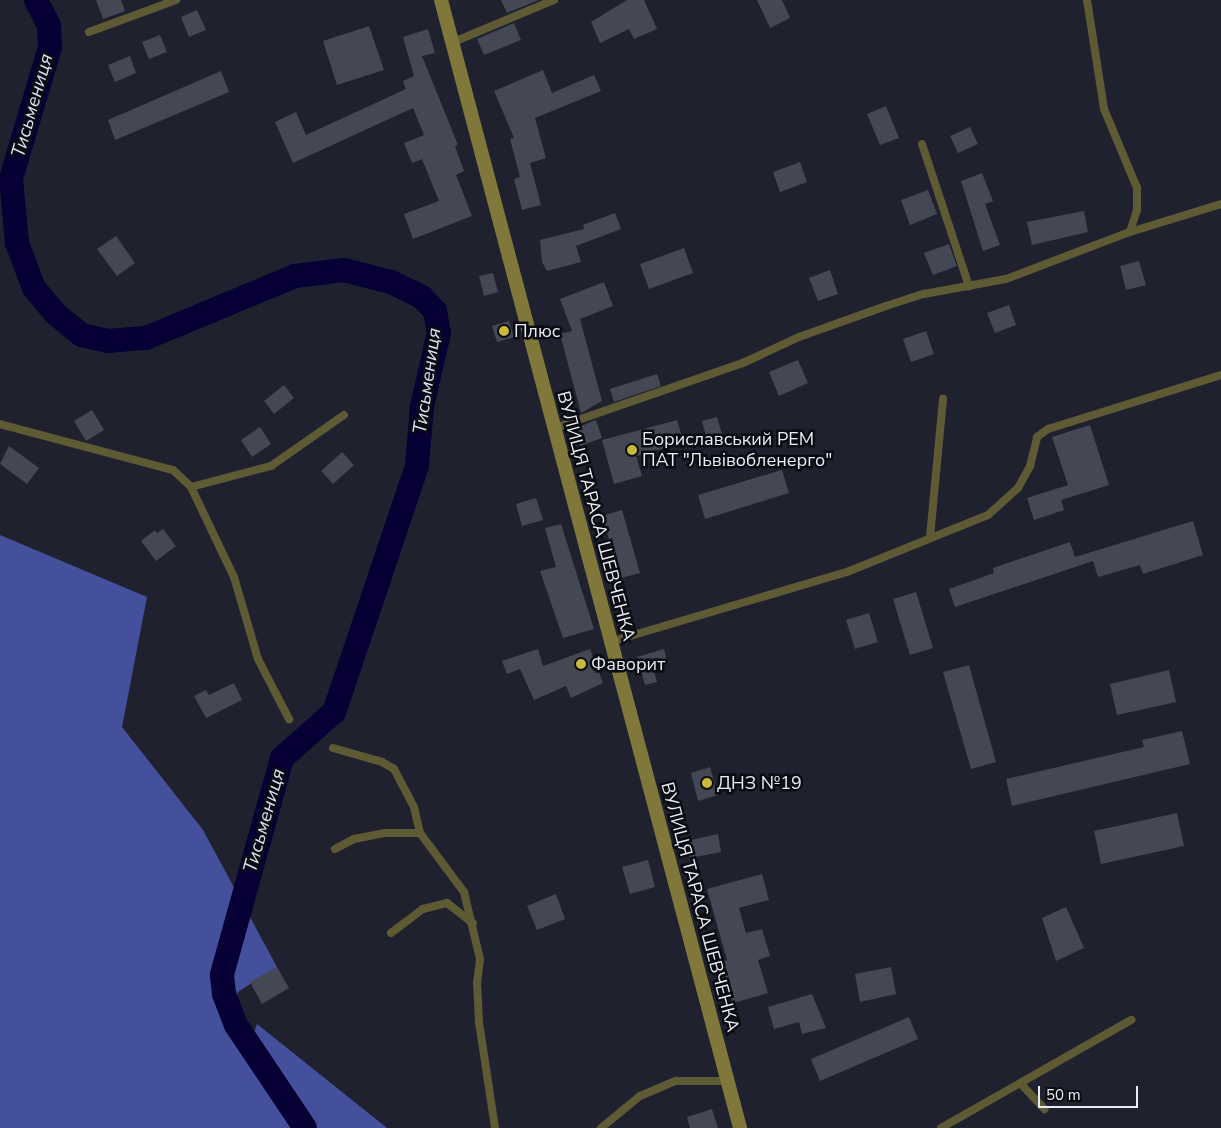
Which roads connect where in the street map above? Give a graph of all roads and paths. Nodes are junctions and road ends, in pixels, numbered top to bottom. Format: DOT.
graph roads {
  1 [pos="176,0"];
  2 [pos="441,0"];
  3 [pos="554,0"];
  4 [pos="1087,0"];
  5 [pos="89,32"];
  6 [pos="451,43"];
  7 [pos="922,144"];
  8 [pos="1221,204"];
  9 [pos="1130,232"];
  10 [pos="969,286"];
  11 [pos="1221,375"];
  12 [pos="943,399"];
  13 [pos="344,414"];
  14 [pos="0,424"];
  15 [pos="554,428"];
  16 [pos="191,487"];
  17 [pos="930,537"];
  18 [pos="610,642"];
  19 [pos="289,719"];
  20 [pos="333,748"];
  21 [pos="420,833"];
  22 [pos="335,849"];
  23 [pos="473,922"];
  24 [pos="391,933"];
  25 [pos="1131,1020"];
  26 [pos="728,1081"];
  27 [pos="1022,1085"];
  28 [pos="1044,1109"];
  29 [pos="495,1128"];
  30 [pos="601,1128"];
  31 [pos="740,1128"];
  32 [pos="941,1128"];
  1 -- 5 [label="lane"];
  2 -- 6 [label="main road, ВУЛИЦЯ ТАРАСА ШЕВЧЕНКА"];
  3 -- 6 [label="lane"];
  4 -- 9 [label="lane"];
  6 -- 15 [label="main road, ВУЛИЦЯ ТАРАСА ШЕВЧЕНКА"];
  7 -- 10 [label="lane"];
  8 -- 9 [label="lane"];
  9 -- 10 [label="lane"];
  10 -- 15 [label="lane"];
  11 -- 17 [label="lane"];
  12 -- 17 [label="lane"];
  13 -- 16 [label="lane"];
  14 -- 16 [label="lane"];
  15 -- 18 [label="main road, ВУЛИЦЯ ТАРАСА ШЕВЧЕНКА"];
  16 -- 19 [label="lane"];
  17 -- 18 [label="lane"];
  18 -- 26 [label="main road, ВУЛИЦЯ ТАРАСА ШЕВЧЕНКА"];
  20 -- 21 [label="lane"];
  21 -- 22 [label="lane"];
  21 -- 23 [label="lane"];
  23 -- 24 [label="lane"];
  23 -- 29 [label="lane"];
  25 -- 27 [label="lane"];
  26 -- 30 [label="lane"];
  26 -- 31 [label="main road, ВУЛИЦЯ ТАРАСА ШЕВЧЕНКА"];
  27 -- 28 [label="lane"];
  27 -- 32 [label="lane"];
}
